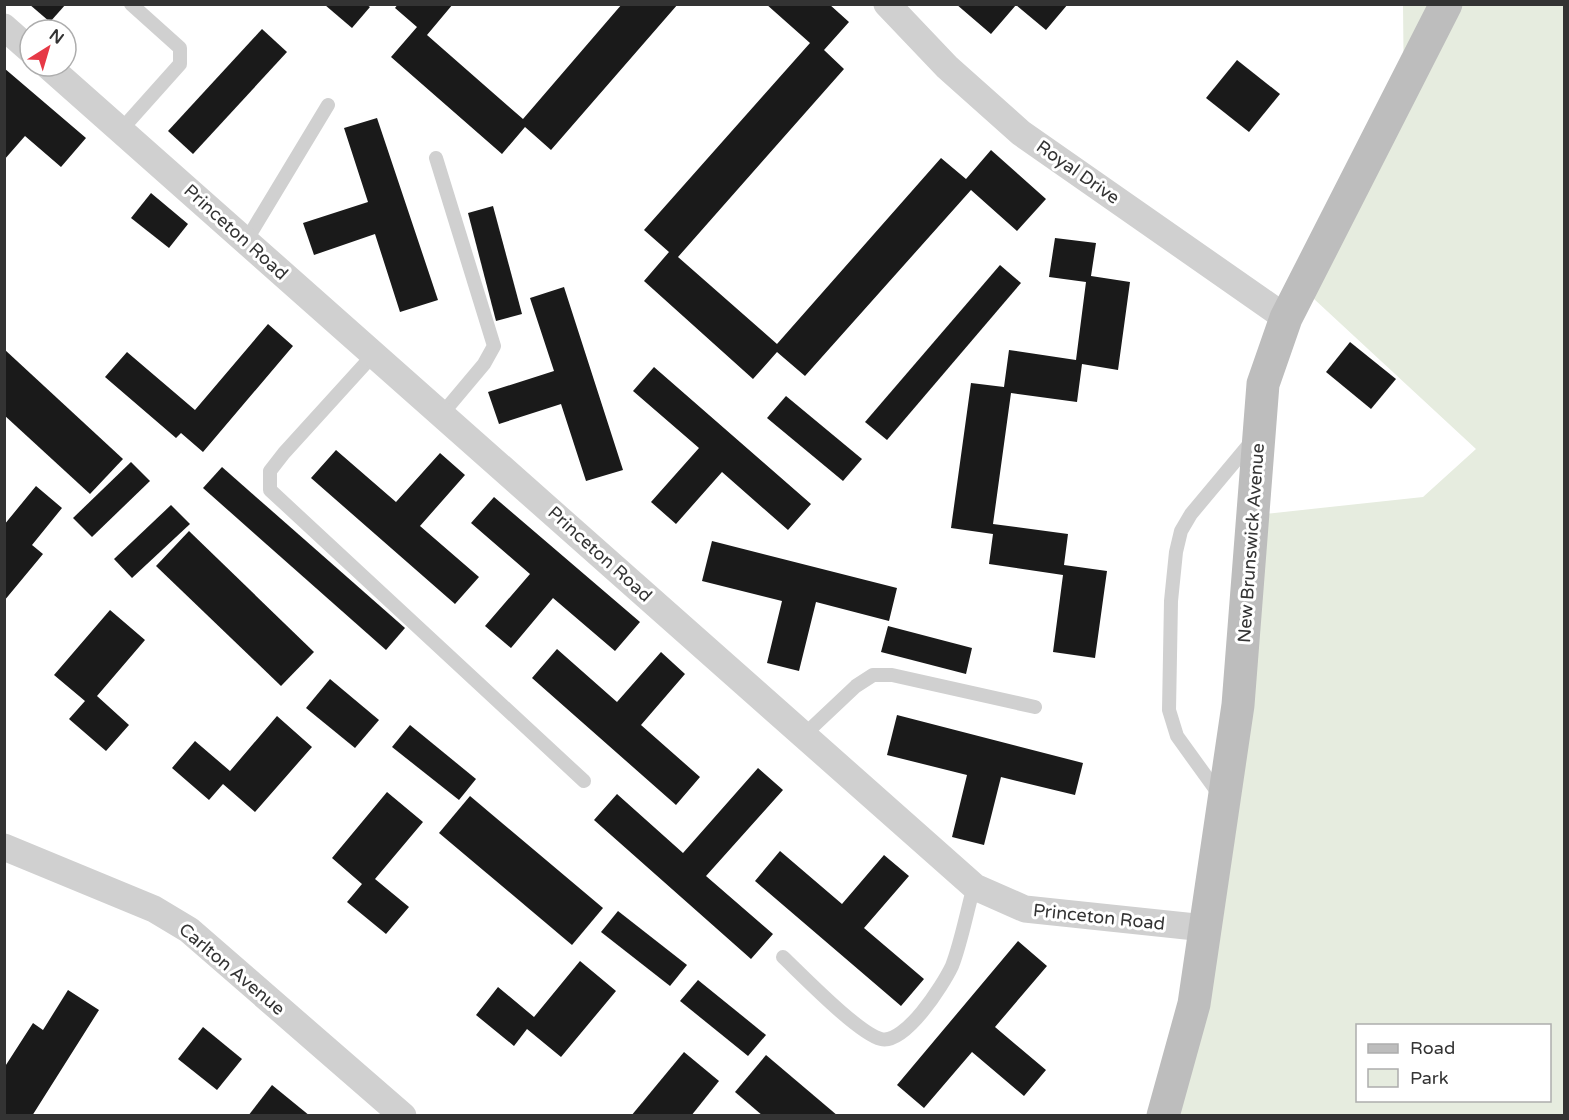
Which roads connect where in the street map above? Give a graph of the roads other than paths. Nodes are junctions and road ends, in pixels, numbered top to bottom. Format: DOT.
graph roads {
  1 [pos="131,4"];
  2 [pos="887,4"];
  3 [pos="1446,4"];
  4 [pos="4,27"];
  5 [pos="18,39"];
  6 [pos="62,78"];
  7 [pos="328,105"];
  8 [pos="120,130"];
  9 [pos="436,158"];
  10 [pos="246,241"];
  11 [pos="1286,318"];
  12 [pos="374,354"];
  13 [pos="442,414"];
  14 [pos="1259,432"];
  15 [pos="1035,707"];
  16 [pos="804,735"];
  17 [pos="584,781"];
  18 [pos="1224,801"];
  19 [pos="4,847"];
  20 [pos="974,886"];
  21 [pos="1205,928"];
  22 [pos="783,957"];
  23 [pos="403,1116"];
  24 [pos="1163,1116"];
  1 -- 8 [label="lane"];
  2 -- 11 [label="street, Royal Drive"];
  3 -- 11 [label="street, New Brunswick Avenue"];
  4 -- 5 [label="street"];
  6 -- 8 [label="street, Princeton Road"];
  7 -- 10 [label="lane"];
  8 -- 10 [label="street, Princeton Road"];
  9 -- 13 [label="lane"];
  10 -- 12 [label="street, Princeton Road"];
  11 -- 14 [label="street, New Brunswick Avenue"];
  12 -- 13 [label="street, Princeton Road"];
  12 -- 17 [label="lane"];
  13 -- 16 [label="street, Princeton Road"];
  14 -- 18 [label="street, New Brunswick Avenue"];
  14 -- 18 [label="lane"];
  15 -- 16 [label="lane"];
  16 -- 20 [label="street, Princeton Road"];
  18 -- 21 [label="street, New Brunswick Avenue"];
  19 -- 23 [label="street, Carlton Avenue"];
  20 -- 21 [label="street, Princeton Road"];
  20 -- 22 [label="lane"];
  21 -- 24 [label="street, New Brunswick Avenue"];
}
